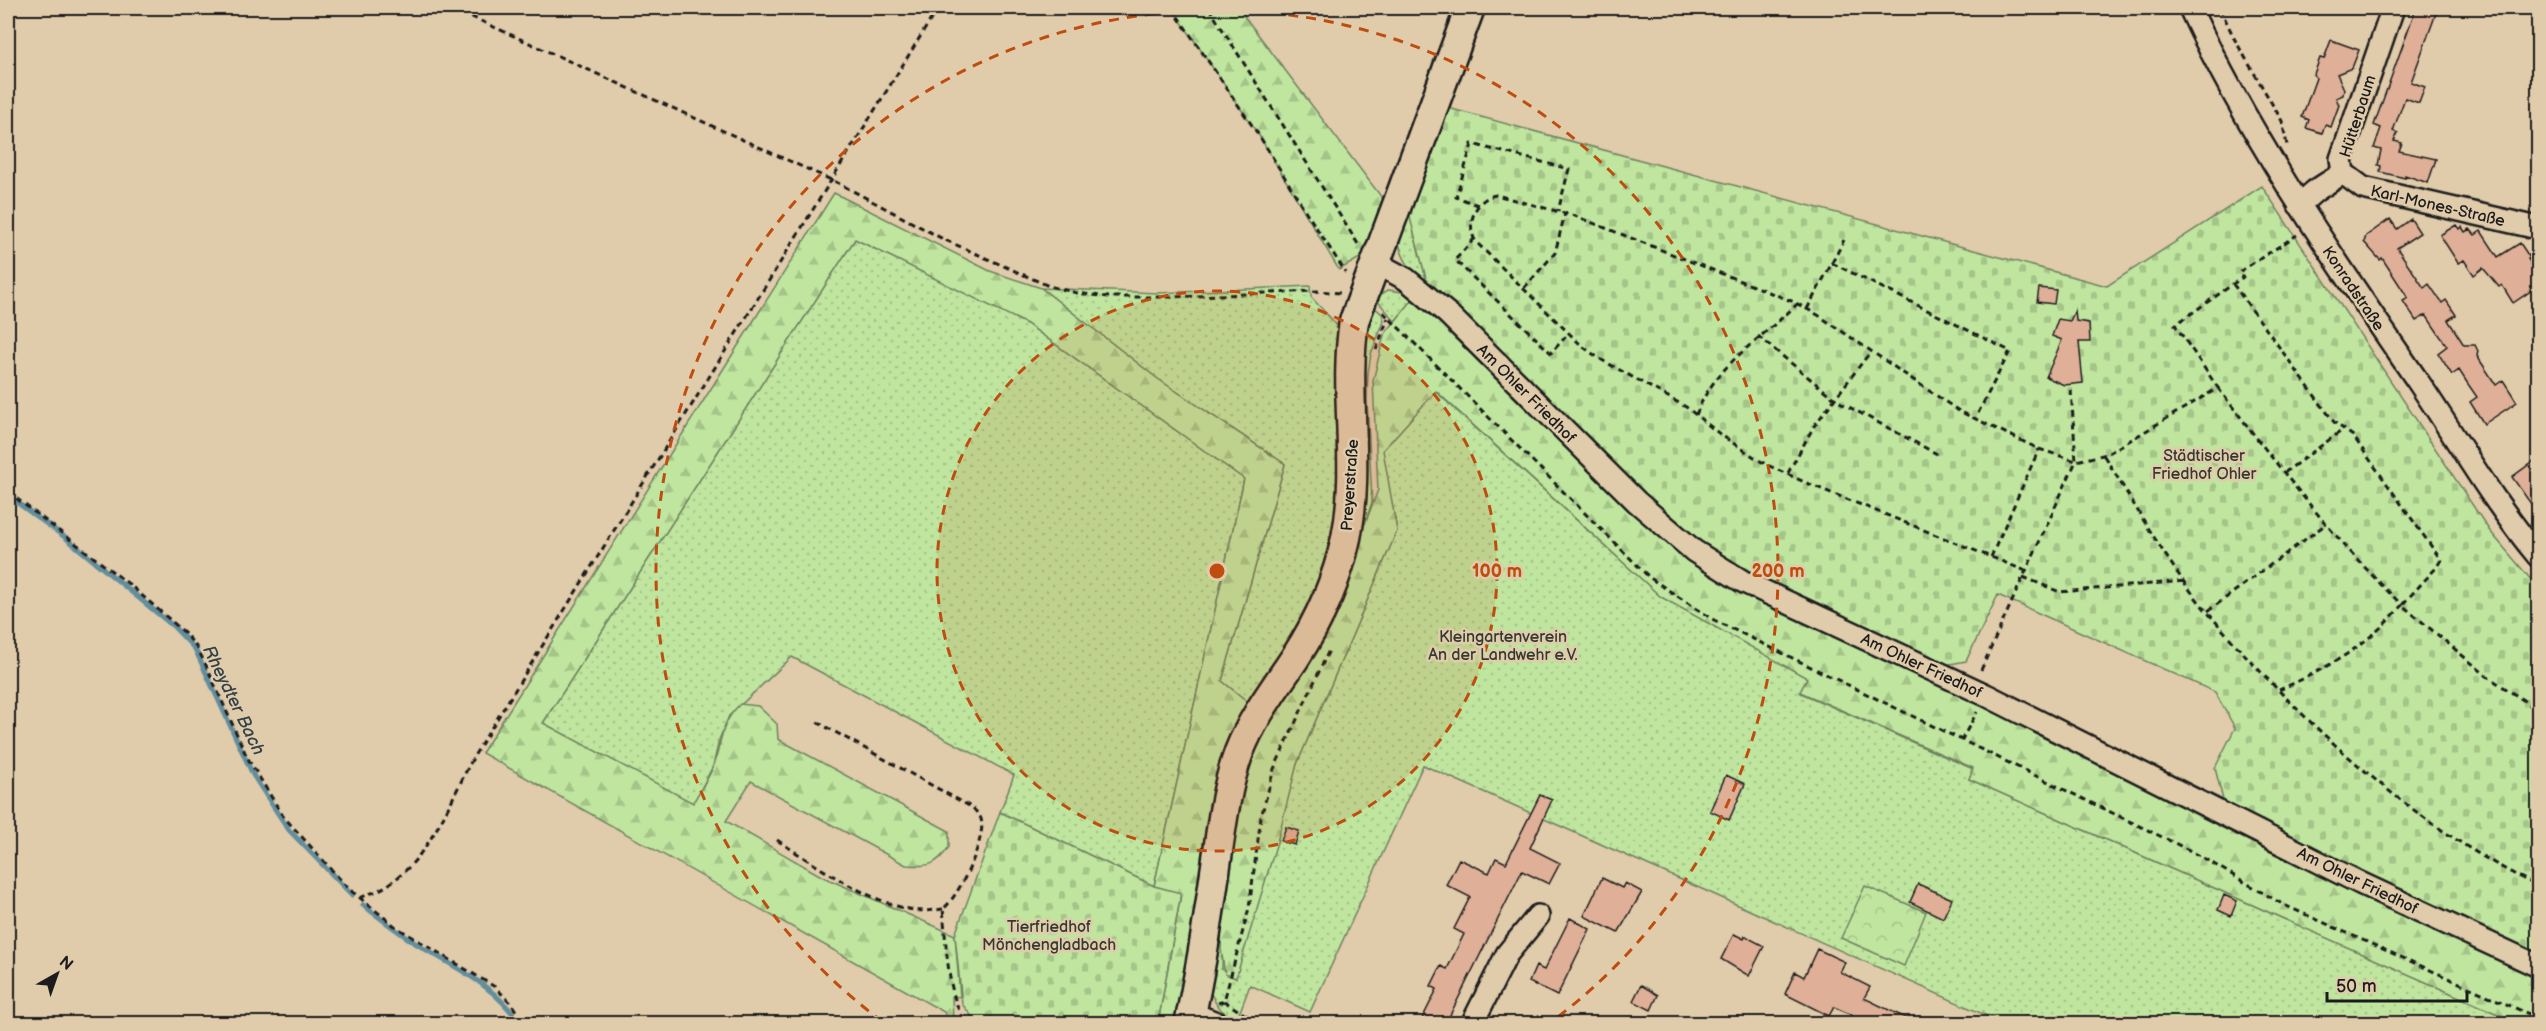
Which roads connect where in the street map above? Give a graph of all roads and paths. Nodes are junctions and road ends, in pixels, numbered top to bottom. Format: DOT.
graph roads {
  1 [pos="452,8"];
  2 [pos="938,8"];
  3 [pos="1172,8"];
  4 [pos="1209,8"];
  5 [pos="1470,8"];
  6 [pos="2190,8"];
  7 [pos="2220,8"];
  8 [pos="2393,8"];
  9 [pos="2292,153"];
  10 [pos="2343,173"];
  11 [pos="832,181"];
  12 [pos="1479,205"];
  13 [pos="2299,205"];
  14 [pos="1557,211"];
  15 [pos="1565,213"];
  16 [pos="2313,225"];
  17 [pos="2538,228"];
  18 [pos="1474,239"];
  19 [pos="1844,240"];
  20 [pos="1376,263"];
  21 [pos="1832,264"];
  22 [pos="2233,284"];
  23 [pos="1524,288"];
  24 [pos="1363,295"];
  25 [pos="1797,304"];
  26 [pos="1807,309"];
  27 [pos="1569,333"];
  28 [pos="1758,336"];
  29 [pos="1871,351"];
  30 [pos="2218,388"];
  31 [pos="2071,390"];
  32 [pos="1836,400"];
  33 [pos="1696,415"];
  34 [pos="1975,419"];
  35 [pos="2344,429"];
  36 [pos="2039,449"];
  37 [pos="1937,454"];
  38 [pos="2104,456"];
  39 [pos="2076,461"];
  40 [pos="2284,473"];
  41 [pos="1788,474"];
  42 [pos="8,492"];
  43 [pos="2326,524"];
  44 [pos="2538,556"];
  45 [pos="1991,557"];
  46 [pos="2026,571"];
  47 [pos="2023,578"];
  48 [pos="2186,581"];
  49 [pos="2402,605"];
  50 [pos="2208,611"];
  51 [pos="2279,690"];
  52 [pos="1980,692"];
  53 [pos="2538,710"];
  54 [pos="817,722"];
  55 [pos="1961,741"];
  56 [pos="777,840"];
  57 [pos="2538,886"];
  58 [pos="360,898"];
  59 [pos="943,909"];
  60 [pos="1538,916"];
  61 [pos="2538,966"];
  62 [pos="1224,1001"];
  63 [pos="1190,1018"];
  64 [pos="2538,1018"];
  65 [pos="524,1023"];
  66 [pos="968,1023"];
  67 [pos="1219,1023"];
  68 [pos="1259,1023"];
  69 [pos="1472,1023"];
  1 -- 11 [label="path"];
  2 -- 11 [label="path"];
  3 -- 24 [label="path"];
  4 -- 20 [label="path"];
  5 -- 20 [label="main road, Preyerstraße"];
  6 -- 13 [label="street, Konradstraße"];
  7 -- 9 [label="path"];
  8 -- 10 [label="street, Hütterbaum"];
  10 -- 13 [label="street, Hütterbaum"];
  10 -- 17 [label="street, Karl-Mones-Straße"];
  11 -- 24 [label="path"];
  11 -- 58 [label="path"];
  12 -- 14 [label="path"];
  12 -- 14 [label="path"];
  12 -- 18 [label="path"];
  13 -- 16 [label="street, Konradstraße"];
  14 -- 15 [label="path"];
  15 -- 23 [label="path"];
  15 -- 25 [label="path"];
  16 -- 22 [label="path"];
  16 -- 44 [label="street, Konradstraße"];
  18 -- 23 [label="path"];
  18 -- 27 [label="path"];
  19 -- 21 [label="path"];
  20 -- 24 [label="main road, Preyerstraße"];
  20 -- 52 [label="street, Am Ohler Friedhof"];
  21 -- 26 [label="path"];
  21 -- 34 [label="path"];
  22 -- 30 [label="path"];
  22 -- 35 [label="path"];
  23 -- 27 [label="path"];
  24 -- 55 [label="path"];
  24 -- 63 [label="main road, Preyerstraße"];
  25 -- 26 [label="path"];
  25 -- 28 [label="path"];
  26 -- 29 [label="path"];
  27 -- 33 [label="path"];
  28 -- 32 [label="path"];
  28 -- 33 [label="path"];
  29 -- 32 [label="path"];
  29 -- 34 [label="path"];
  30 -- 38 [label="path"];
  30 -- 40 [label="path"];
  31 -- 39 [label="path"];
  32 -- 37 [label="path"];
  32 -- 41 [label="path"];
  33 -- 41 [label="path"];
  34 -- 36 [label="path"];
  35 -- 40 [label="path"];
  35 -- 49 [label="path"];
  36 -- 39 [label="path"];
  36 -- 45 [label="path"];
  38 -- 39 [label="path"];
  38 -- 48 [label="path"];
  39 -- 46 [label="path"];
  40 -- 43 [label="path"];
  41 -- 45 [label="path"];
  42 -- 58 [label="path"];
  43 -- 49 [label="path"];
  43 -- 50 [label="path"];
  45 -- 46 [label="path"];
  46 -- 47 [label="path"];
  47 -- 48 [label="path"];
  47 -- 52 [label="path"];
  48 -- 50 [label="path"];
  49 -- 51 [label="path"];
  49 -- 53 [label="path"];
  50 -- 51 [label="path"];
  51 -- 57 [label="path"];
  52 -- 55 [label="path"];
  52 -- 61 [label="street, Am Ohler Friedhof"];
  54 -- 59 [label="path"];
  55 -- 64 [label="path"];
  56 -- 59 [label="path"];
  58 -- 65 [label="path"];
  59 -- 66 [label="path"];
  60 -- 69 [label="street"];
  62 -- 68 [label="path"];
  63 -- 67 [label="street"];
}
